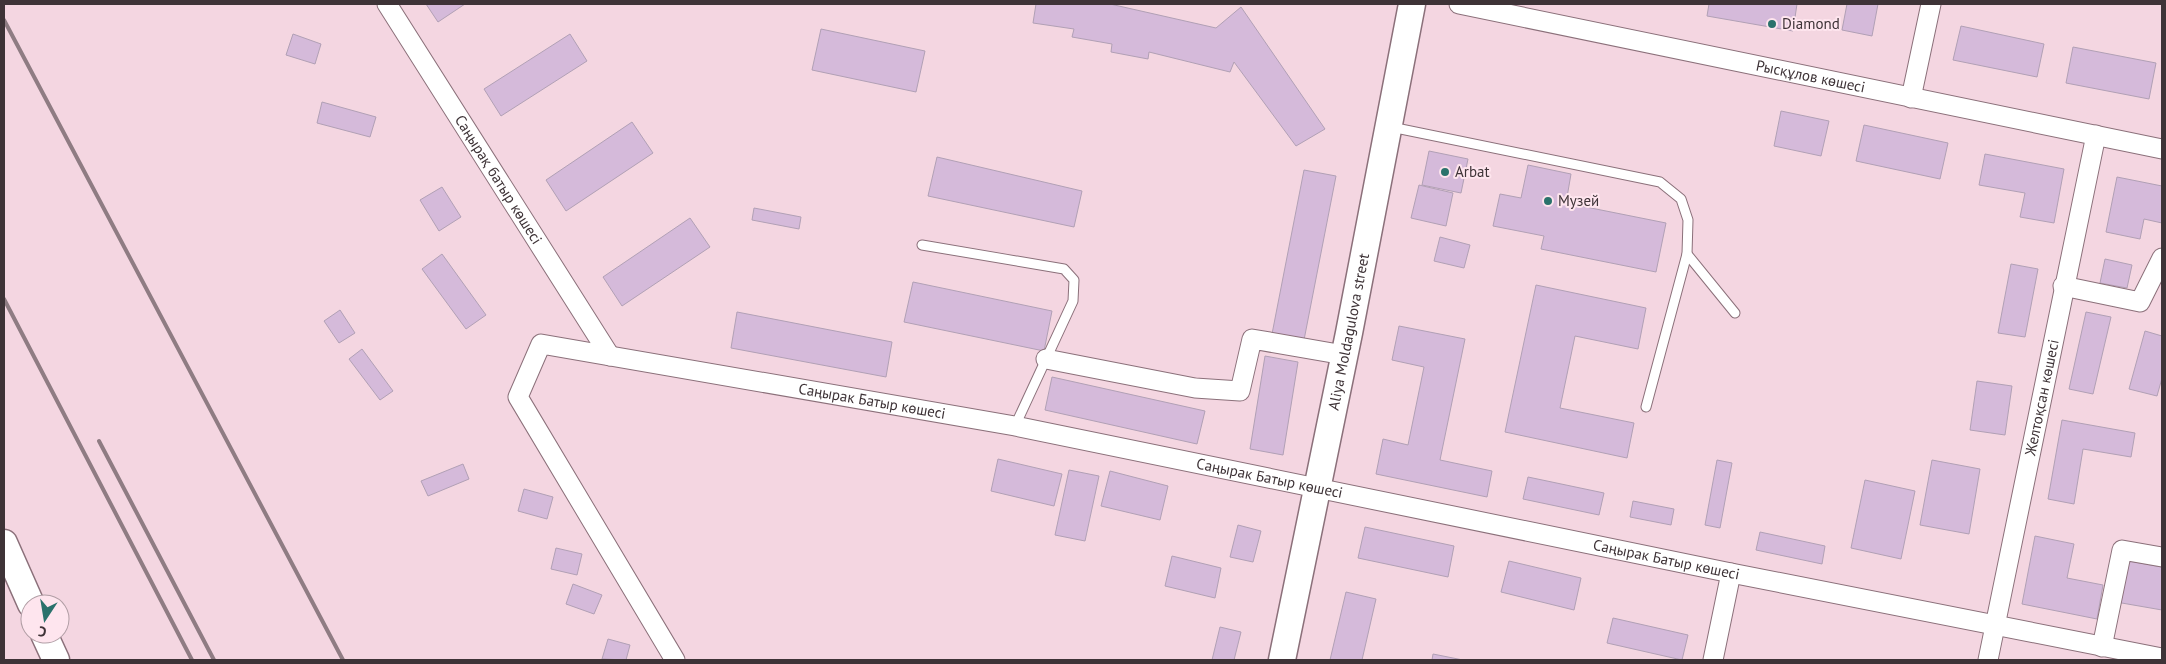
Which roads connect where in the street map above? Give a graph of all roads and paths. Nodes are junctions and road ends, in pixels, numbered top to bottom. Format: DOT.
graph roads {
  1 [pos="387,4"];
  2 [pos="1412,4"];
  3 [pos="1459,4"];
  4 [pos="1931,4"];
  5 [pos="1911,98"];
  6 [pos="1388,126"];
  7 [pos="2096,135"];
  8 [pos="2162,148"];
  9 [pos="922,245"];
  10 [pos="1687,254"];
  11 [pos="2162,258"];
  12 [pos="2063,286"];
  13 [pos="1735,313"];
  14 [pos="1344,355"];
  15 [pos="610,356"];
  16 [pos="1046,359"];
  17 [pos="1646,407"];
  18 [pos="1015,426"];
  19 [pos="1317,489"];
  20 [pos="4,543"];
  21 [pos="2162,557"];
  22 [pos="1731,573"];
  23 [pos="27,594"];
  24 [pos="1996,626"];
  25 [pos="49,644"];
  26 [pos="2102,647"];
  27 [pos="2162,658"];
  28 [pos="56,660"];
  29 [pos="676,660"];
  30 [pos="1282,660"];
  31 [pos="1713,660"];
  32 [pos="1988,660"];
  1 -- 15 [label="street, Саңырақ батыр көшесі"];
  2 -- 6 [label="street, Aliya Moldagulova street"];
  3 -- 5 [label="street, Рысқұлов көшесі"];
  4 -- 5 [label="street"];
  5 -- 7 [label="street, Рысқұлов көшесі"];
  6 -- 10 [label="lane"];
  6 -- 14 [label="street, Aliya Moldagulova street"];
  7 -- 8 [label="street, Рысқұлов көшесі"];
  7 -- 12 [label="street, Желтоқсан көшесі"];
  9 -- 16 [label="lane"];
  10 -- 13 [label="lane"];
  10 -- 17 [label="lane"];
  11 -- 12 [label="street"];
  12 -- 24 [label="street, Желтоқсан көшесі"];
  14 -- 16 [label="street"];
  14 -- 19 [label="street, Aliya Moldagulova street"];
  15 -- 18 [label="street, Саңырак Батыр көшесі"];
  15 -- 29 [label="street, Саңырак Батыр көшесі"];
  16 -- 18 [label="lane"];
  18 -- 19 [label="street, Саңырак Батыр көшесі"];
  19 -- 22 [label="street, Саңырак Батыр көшесі"];
  19 -- 30 [label="street, Aliya Moldagulova street"];
  20 -- 23 [label="street"];
  21 -- 26 [label="street"];
  22 -- 24 [label="street, Саңырак Батыр көшесі"];
  22 -- 31 [label="street"];
  24 -- 26 [label="street, Саңырак Батыр көшесі"];
  24 -- 32 [label="street, Желтоқсан көшесі"];
  25 -- 28 [label="street"];
  26 -- 27 [label="street, Саңырак Батыр көшесі"];
}
